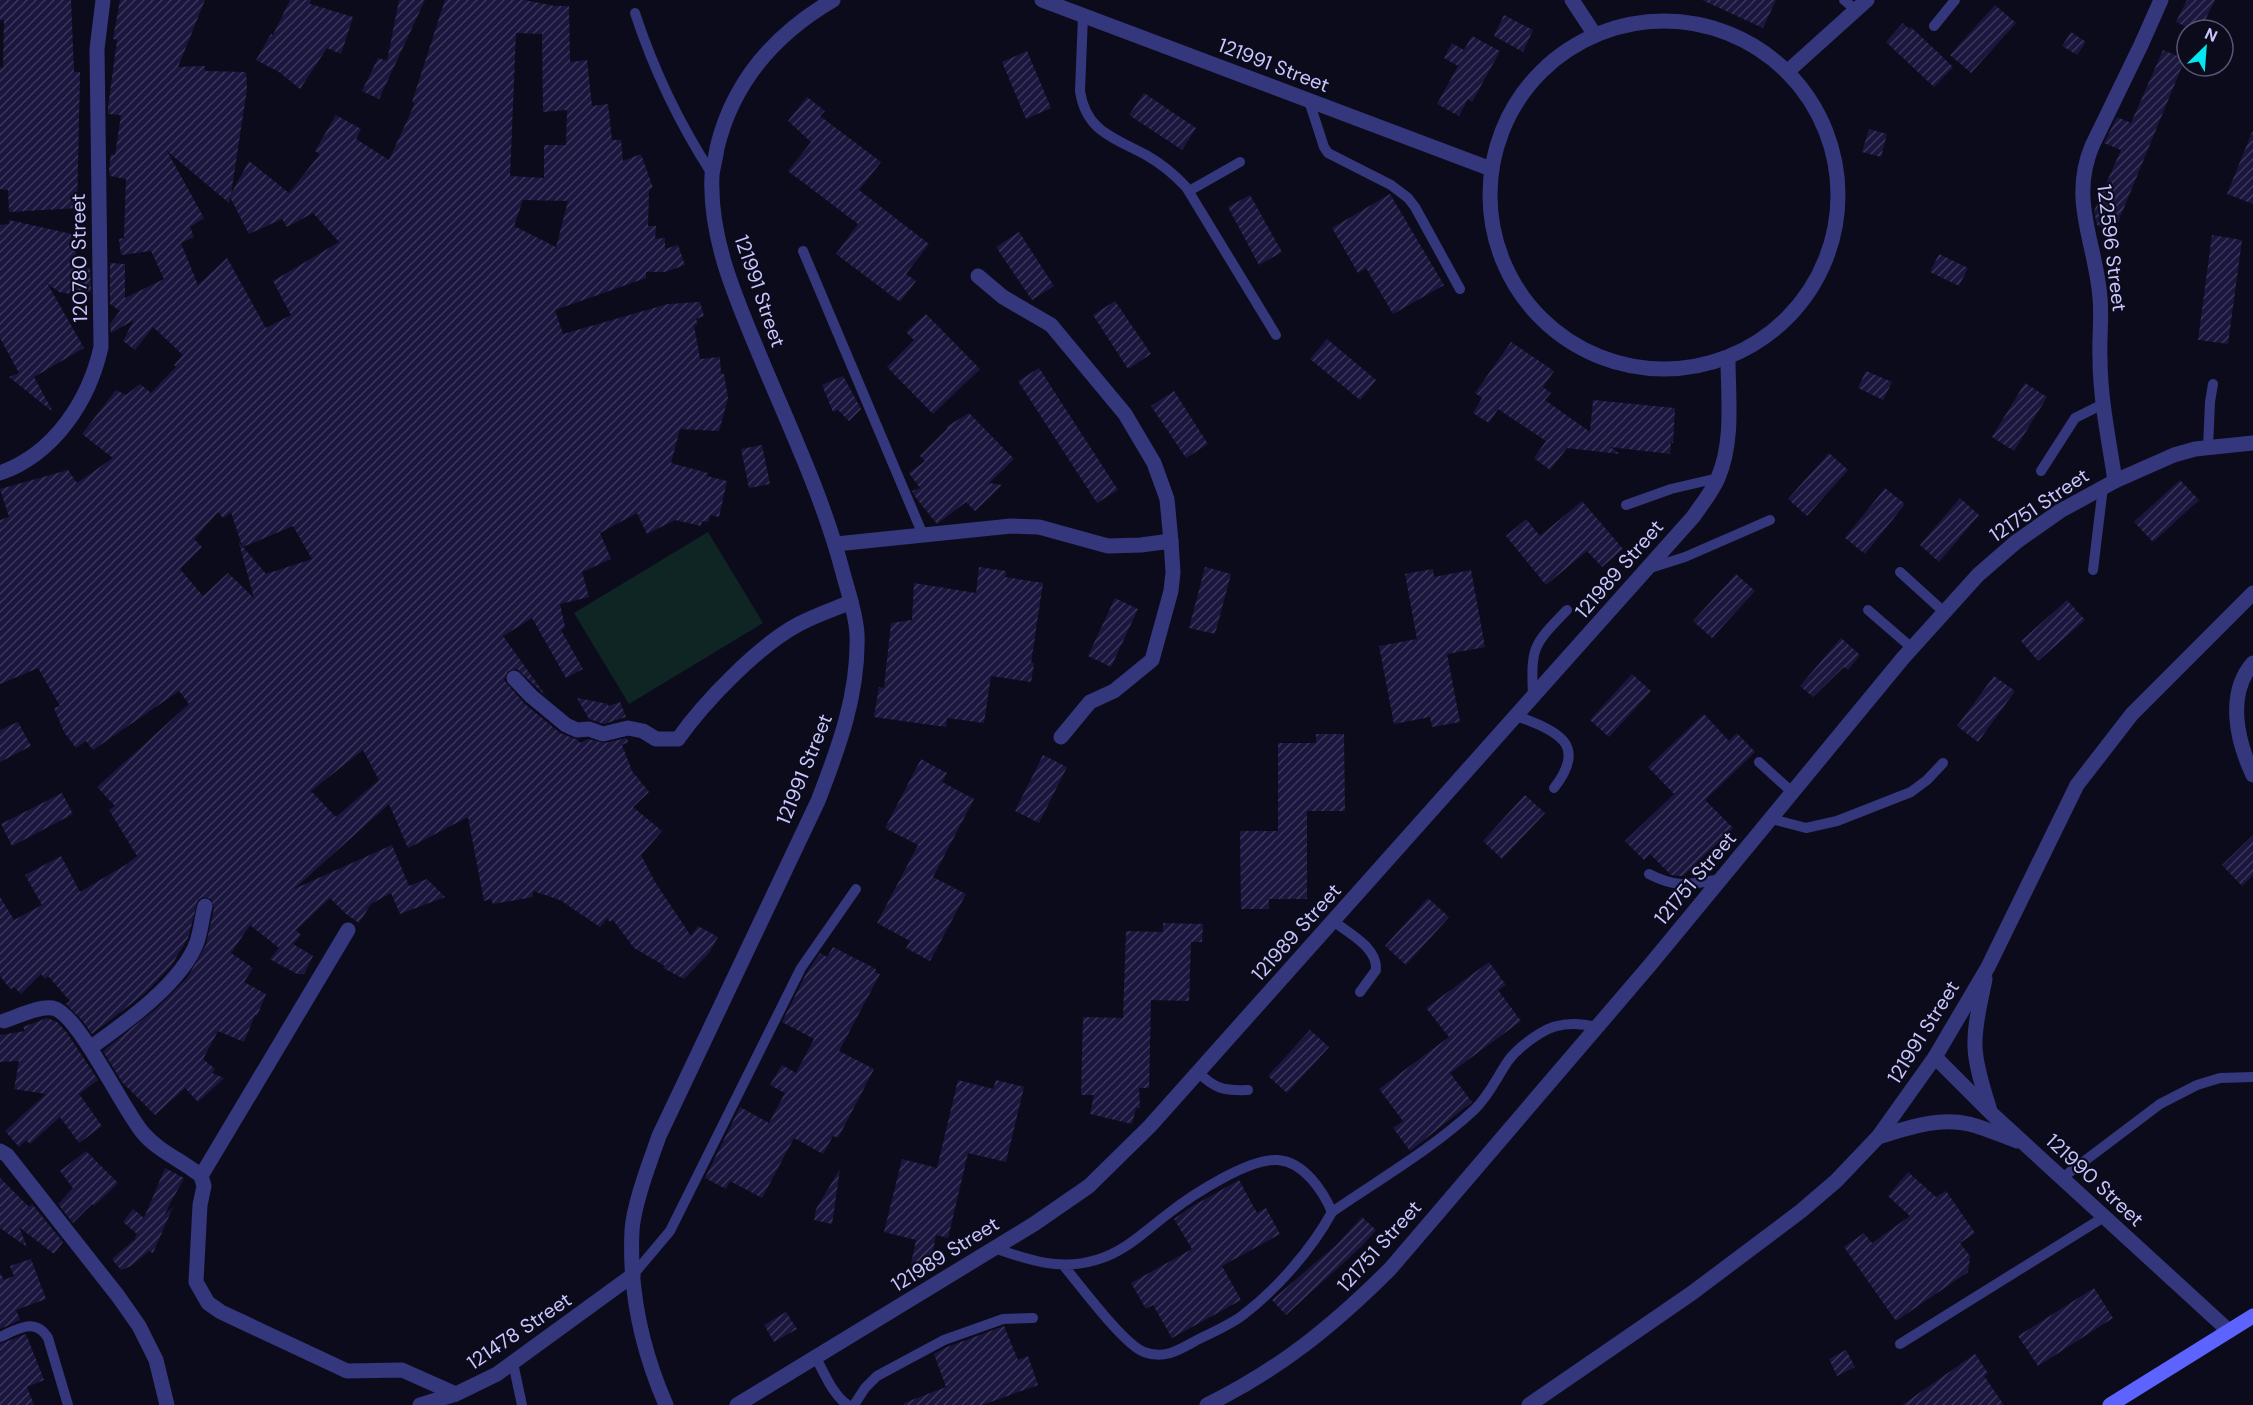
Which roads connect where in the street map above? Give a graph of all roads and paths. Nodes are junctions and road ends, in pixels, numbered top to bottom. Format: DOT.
graph roads {
  1 [pos="103,0"];
  2 [pos="833,0"];
  3 [pos="1042,0"];
  4 [pos="1572,0"];
  5 [pos="1955,0"];
  6 [pos="2161,0"];
  7 [pos="1856,3"];
  8 [pos="635,13"];
  9 [pos="1083,16"];
  10 [pos="1934,26"];
  11 [pos="1595,35"];
  12 [pos="1787,72"];
  13 [pos="1309,101"];
  14 [pos="1240,162"];
  15 [pos="1491,169"];
  16 [pos="712,174"];
  17 [pos="1189,191"];
  18 [pos="803,251"];
  19 [pos="978,276"];
  20 [pos="1460,289"];
  21 [pos="1276,335"];
  22 [pos="1728,358"];
  23 [pos="2213,384"];
  24 [pos="2103,404"];
  25 [pos="2253,443"];
  26 [pos="2208,447"];
  27 [pos="2040,471"];
  28 [pos="0,473"];
  29 [pos="1718,478"];
  30 [pos="2109,484"];
  31 [pos="1626,505"];
  32 [pos="1770,520"];
  33 [pos="922,536"];
  34 [pos="1171,541"];
  35 [pos="836,544"];
  36 [pos="1647,569"];
  37 [pos="2093,570"];
  38 [pos="1900,572"];
  39 [pos="2253,593"];
  40 [pos="851,602"];
  41 [pos="1567,610"];
  42 [pos="1868,610"];
  43 [pos="1944,612"];
  44 [pos="1912,648"];
  45 [pos="2253,663"];
  46 [pos="514,678"];
  47 [pos="1533,698"];
  48 [pos="1516,716"];
  49 [pos="1061,737"];
  50 [pos="1759,762"];
  51 [pos="1943,763"];
  52 [pos="2253,776"];
  53 [pos="1554,789"];
  54 [pos="1793,793"];
  55 [pos="1772,819"];
  56 [pos="1649,874"];
  57 [pos="1722,879"];
  58 [pos="856,889"];
  59 [pos="205,906"];
  60 [pos="1333,921"];
  61 [pos="348,930"];
  62 [pos="1988,967"];
  63 [pos="1359,992"];
  64 [pos="4,1021"];
  65 [pos="1596,1027"];
  66 [pos="90,1048"];
  67 [pos="1935,1057"];
  68 [pos="1198,1072"];
  69 [pos="2253,1077"];
  70 [pos="1248,1090"];
  71 [pos="1991,1113"];
  72 [pos="1878,1137"];
  73 [pos="2025,1144"];
  74 [pos="0,1151"];
  75 [pos="201,1176"];
  76 [pos="2062,1178"];
  77 [pos="1332,1212"];
  78 [pos="2104,1217"];
  79 [pos="994,1248"];
  80 [pos="1063,1265"];
  81 [pos="633,1275"];
  82 [pos="2253,1316"];
  83 [pos="1033,1318"];
  84 [pos="2229,1331"];
  85 [pos="0,1337"];
  86 [pos="1900,1344"];
  87 [pos="816,1358"];
  88 [pos="513,1363"];
  89 [pos="456,1394"];
  90 [pos="68,1405"];
  91 [pos="166,1405"];
  92 [pos="420,1405"];
  93 [pos="522,1405"];
  94 [pos="666,1405"];
  95 [pos="737,1405"];
  96 [pos="848,1405"];
  97 [pos="854,1405"];
  98 [pos="1207,1405"];
  99 [pos="1529,1405"];
  100 [pos="2110,1405"];
  1 -- 28 [label="street, 120780 Street"];
  2 -- 16 [label="street, 121991 Street"];
  3 -- 9 [label="street, 121991 Street"];
  4 -- 11 [label="street"];
  5 -- 10 [label="lane"];
  6 -- 24 [label="street, 122596 Street"];
  7 -- 12 [label="street"];
  8 -- 16 [label="lane"];
  9 -- 13 [label="street, 121991 Street"];
  9 -- 17 [label="lane"];
  11 -- 12 [label="street"];
  11 -- 15 [label="street"];
  12 -- 22 [label="street"];
  13 -- 15 [label="street, 121991 Street"];
  13 -- 20 [label="lane"];
  14 -- 17 [label="lane"];
  15 -- 22 [label="street"];
  16 -- 35 [label="street, 121991 Street"];
  17 -- 21 [label="lane"];
  18 -- 33 [label="lane"];
  19 -- 34 [label="street"];
  22 -- 29 [label="street, 121989 Street"];
  23 -- 26 [label="lane"];
  24 -- 27 [label="lane"];
  24 -- 30 [label="street, 122596 Street"];
  25 -- 26 [label="street, 121751 Street"];
  26 -- 30 [label="street, 121751 Street"];
  29 -- 31 [label="lane"];
  29 -- 36 [label="street, 121989 Street"];
  30 -- 37 [label="lane"];
  30 -- 43 [label="street, 121751 Street"];
  32 -- 36 [label="lane"];
  33 -- 34 [label="street"];
  33 -- 35 [label="street"];
  34 -- 49 [label="street"];
  35 -- 40 [label="street, 121991 Street"];
  36 -- 47 [label="street, 121989 Street"];
  38 -- 43 [label="lane"];
  39 -- 62 [label="street, 121991 Street"];
  40 -- 46 [label="street"];
  40 -- 81 [label="street, 121991 Street"];
  41 -- 47 [label="lane"];
  42 -- 44 [label="lane"];
  43 -- 44 [label="street, 121751 Street"];
  44 -- 54 [label="street, 121751 Street"];
  45 -- 52 [label="street"];
  47 -- 48 [label="street, 121989 Street"];
  48 -- 53 [label="lane"];
  48 -- 60 [label="street, 121989 Street"];
  50 -- 54 [label="lane"];
  51 -- 55 [label="lane"];
  54 -- 55 [label="street, 121751 Street"];
  55 -- 57 [label="street, 121751 Street"];
  56 -- 57 [label="lane"];
  57 -- 65 [label="street, 121751 Street"];
  58 -- 81 [label="lane"];
  59 -- 66 [label="street"];
  60 -- 63 [label="lane"];
  60 -- 68 [label="street, 121989 Street"];
  61 -- 75 [label="street"];
  62 -- 67 [label="street, 121991 Street"];
  62 -- 71 [label="street"];
  64 -- 66 [label="street"];
  65 -- 77 [label="lane"];
  65 -- 98 [label="street, 121751 Street"];
  66 -- 75 [label="street"];
  67 -- 71 [label="street, 121990 Street"];
  67 -- 72 [label="street, 121991 Street"];
  68 -- 70 [label="lane"];
  68 -- 79 [label="street, 121989 Street"];
  69 -- 76 [label="lane"];
  71 -- 73 [label="street, 121990 Street"];
  72 -- 73 [label="street"];
  72 -- 99 [label="street, 121991 Street"];
  73 -- 76 [label="street, 121990 Street"];
  74 -- 91 [label="street"];
  75 -- 89 [label="street"];
  76 -- 78 [label="street, 121990 Street"];
  77 -- 80 [label="lane"];
  77 -- 80 [label="lane"];
  78 -- 84 [label="street, 121990 Street"];
  78 -- 86 [label="lane"];
  79 -- 80 [label="lane"];
  79 -- 87 [label="street, 121989 Street"];
  81 -- 88 [label="street, 121478 Street"];
  81 -- 94 [label="street, 121991 Street"];
  82 -- 84 [label="street"];
  83 -- 97 [label="lane"];
  84 -- 100 [label="street"];
  85 -- 90 [label="lane"];
  87 -- 95 [label="street, 121989 Street"];
  87 -- 96 [label="lane"];
  88 -- 89 [label="street, 121478 Street"];
  88 -- 93 [label="lane"];
  89 -- 92 [label="street, 121478 Street"];
}
